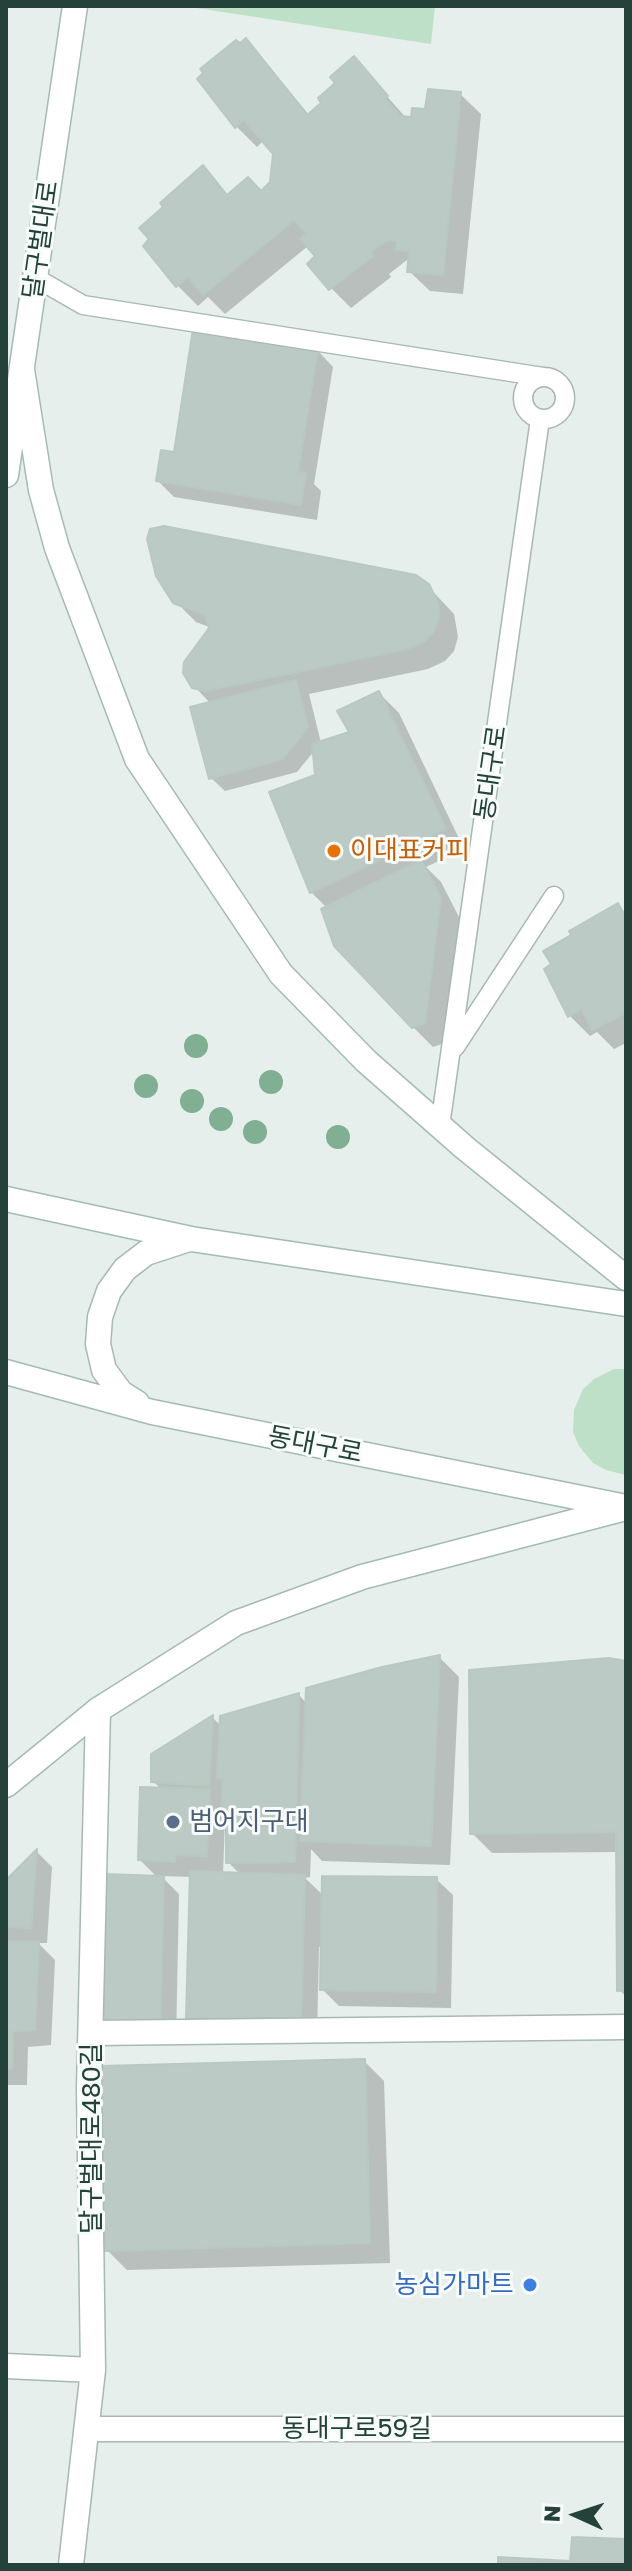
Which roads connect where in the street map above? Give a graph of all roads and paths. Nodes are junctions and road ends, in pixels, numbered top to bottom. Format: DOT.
graph roads {
  1 [pos="75,6"];
  2 [pos="36,278"];
  3 [pos="22,370"];
  4 [pos="543,377"];
  5 [pos="540,419"];
  6 [pos="6,475"];
  7 [pos="554,896"];
  8 [pos="452,1053"];
  9 [pos="440,1126"];
  10 [pos="6,1199"];
  11 [pos="191,1239"];
  12 [pos="626,1278"];
  13 [pos="626,1304"];
  14 [pos="6,1372"];
  15 [pos="152,1412"];
  16 [pos="626,1508"];
  17 [pos="98,1710"];
  18 [pos="6,1785"];
  19 [pos="626,2027"];
  20 [pos="92,2033"];
  21 [pos="6,2366"];
  22 [pos="93,2370"];
  23 [pos="87,2429"];
  24 [pos="626,2429"];
  25 [pos="71,2565"];
  1 -- 2 [label="main road, 달구벌대로"];
  2 -- 3 [label="main road, 달구벌대로"];
  2 -- 4 [label="lane"];
  3 -- 6 [label="main road, 달구벌대로"];
  3 -- 9 [label="main road"];
  4 -- 5 [label="lane"];
  4 -- 5 [label="lane"];
  5 -- 8 [label="lane, 동대구로"];
  7 -- 8 [label="lane"];
  8 -- 9 [label="lane, 동대구로"];
  9 -- 12 [label="main road"];
  10 -- 11 [label="main road"];
  11 -- 13 [label="main road"];
  11 -- 15 [label="main road"];
  14 -- 15 [label="main road, 동대구로"];
  15 -- 16 [label="main road, 동대구로"];
  16 -- 17 [label="main road"];
  17 -- 18 [label="main road"];
  17 -- 20 [label="main road, 달구벌대로480길"];
  19 -- 20 [label="main road"];
  20 -- 22 [label="main road, 달구벌대로480길"];
  21 -- 22 [label="main road"];
  22 -- 23 [label="main road, 달구벌대로480길"];
  23 -- 24 [label="main road, 동대구로59길"];
  23 -- 25 [label="main road, 달구벌대로480길"];
}
